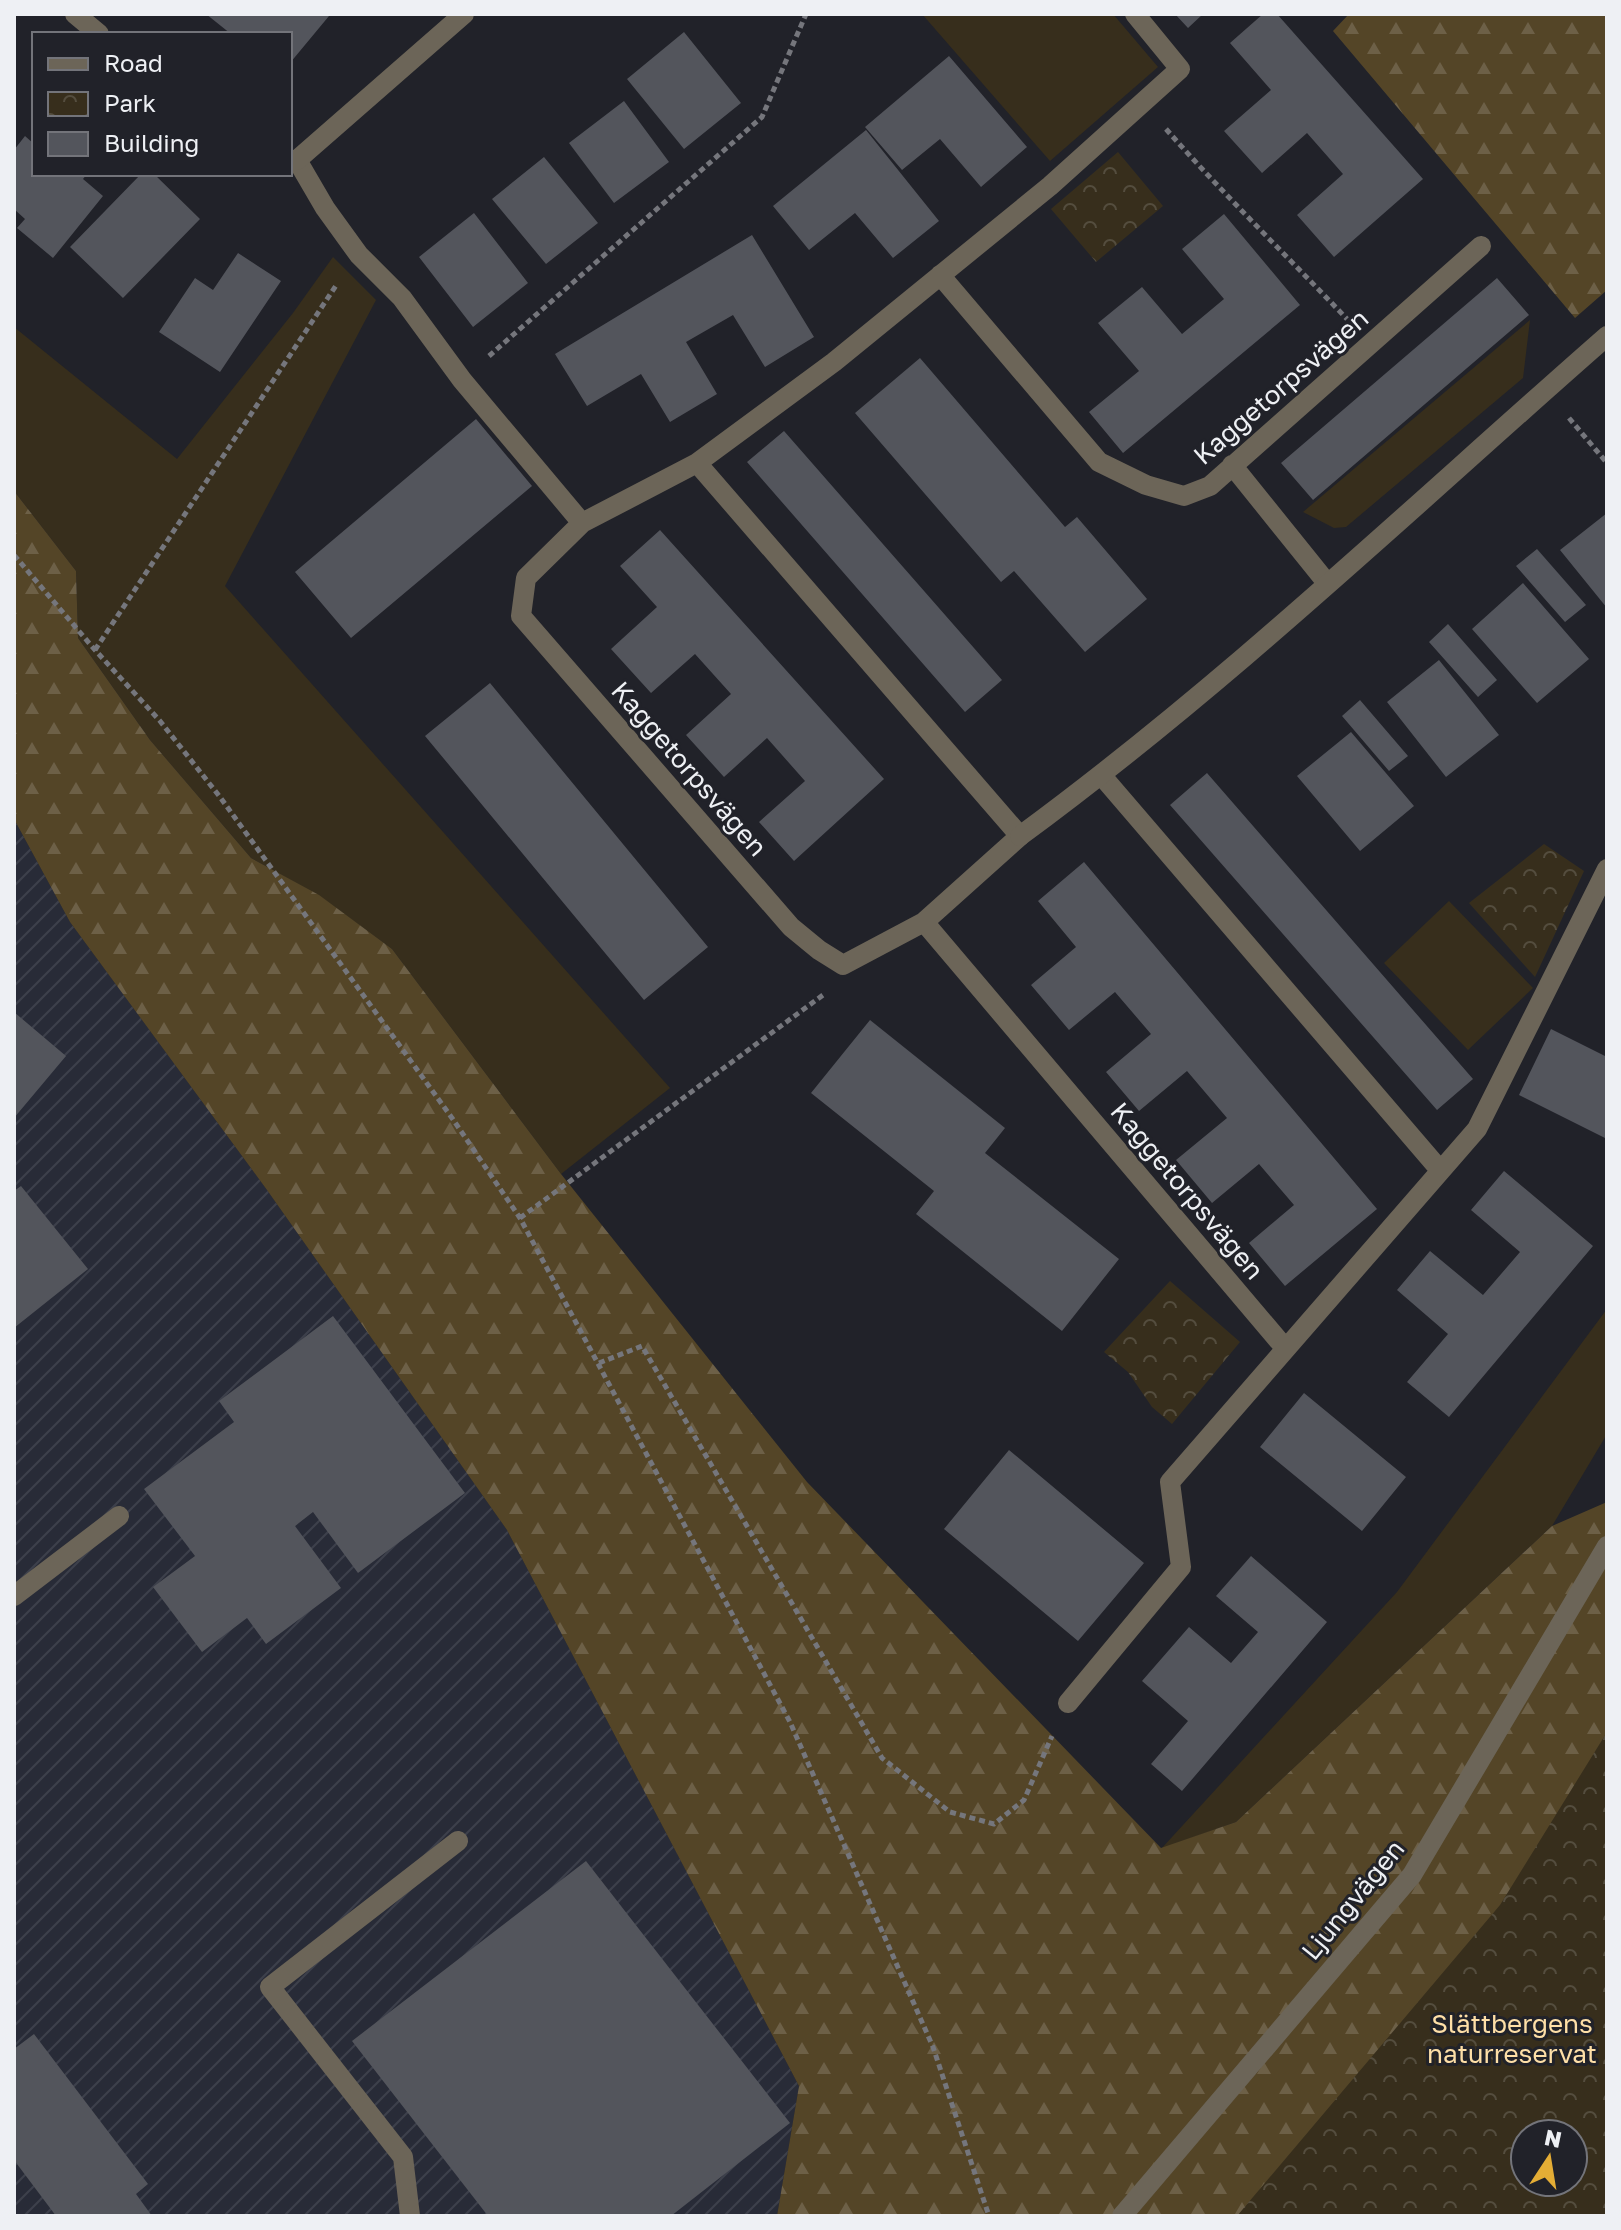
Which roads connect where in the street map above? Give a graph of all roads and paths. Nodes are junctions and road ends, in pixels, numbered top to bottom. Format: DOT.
graph roads {
  1 [pos="75,14"];
  2 [pos="464,14"];
  3 [pos="806,14"];
  4 [pos="1135,14"];
  5 [pos="97,32"];
  6 [pos="1143,103"];
  7 [pos="294,160"];
  8 [pos="1481,246"];
  9 [pos="359,255"];
  10 [pos="940,275"];
  11 [pos="1607,336"];
  12 [pos="1370,343"];
  13 [pos="462,380"];
  14 [pos="1545,390"];
  15 [pos="697,463"];
  16 [pos="1607,463"];
  17 [pos="1232,465"];
  18 [pos="582,523"];
  19 [pos="14,555"];
  20 [pos="1327,583"];
  21 [pos="95,650"];
  22 [pos="1102,776"];
  23 [pos="1020,836"];
  24 [pos="1607,869"];
  25 [pos="924,922"];
  26 [pos="843,965"];
  27 [pos="1440,1170"];
  28 [pos="520,1218"];
  29 [pos="1285,1348"];
  30 [pos="599,1363"];
  31 [pos="119,1516"];
  32 [pos="1607,1546"];
  33 [pos="14,1596"];
  34 [pos="1068,1703"];
  35 [pos="458,1841"];
  36 [pos="410,2216"];
  37 [pos="989,2216"];
  38 [pos="1122,2216"];
  1 -- 5 [label="street"];
  2 -- 7 [label="street"];
  3 -- 13 [label="path"];
  4 -- 6 [label="street, Kaggetorpsvägen"];
  6 -- 10 [label="street, Kaggetorpsvägen"];
  6 -- 12 [label="path"];
  7 -- 9 [label="street"];
  8 -- 12 [label="street, Kaggetorpsvägen"];
  9 -- 13 [label="street"];
  9 -- 21 [label="path"];
  10 -- 15 [label="street, Kaggetorpsvägen"];
  10 -- 17 [label="street, Kaggetorpsvägen"];
  11 -- 14 [label="street"];
  12 -- 17 [label="street, Kaggetorpsvägen"];
  13 -- 18 [label="street"];
  14 -- 16 [label="path"];
  14 -- 20 [label="street"];
  15 -- 18 [label="street, Kaggetorpsvägen"];
  15 -- 23 [label="street"];
  17 -- 20 [label="street"];
  18 -- 26 [label="street, Kaggetorpsvägen"];
  19 -- 21 [label="path"];
  20 -- 22 [label="street"];
  21 -- 28 [label="path"];
  22 -- 23 [label="street"];
  22 -- 27 [label="street"];
  23 -- 25 [label="street"];
  24 -- 27 [label="street"];
  25 -- 26 [label="street"];
  25 -- 29 [label="street, Kaggetorpsvägen"];
  26 -- 28 [label="path"];
  27 -- 29 [label="street"];
  28 -- 30 [label="path"];
  29 -- 34 [label="street"];
  30 -- 34 [label="path"];
  30 -- 37 [label="path"];
  31 -- 33 [label="street"];
  32 -- 38 [label="street, Ljungvägen"];
  35 -- 36 [label="street"];
}
